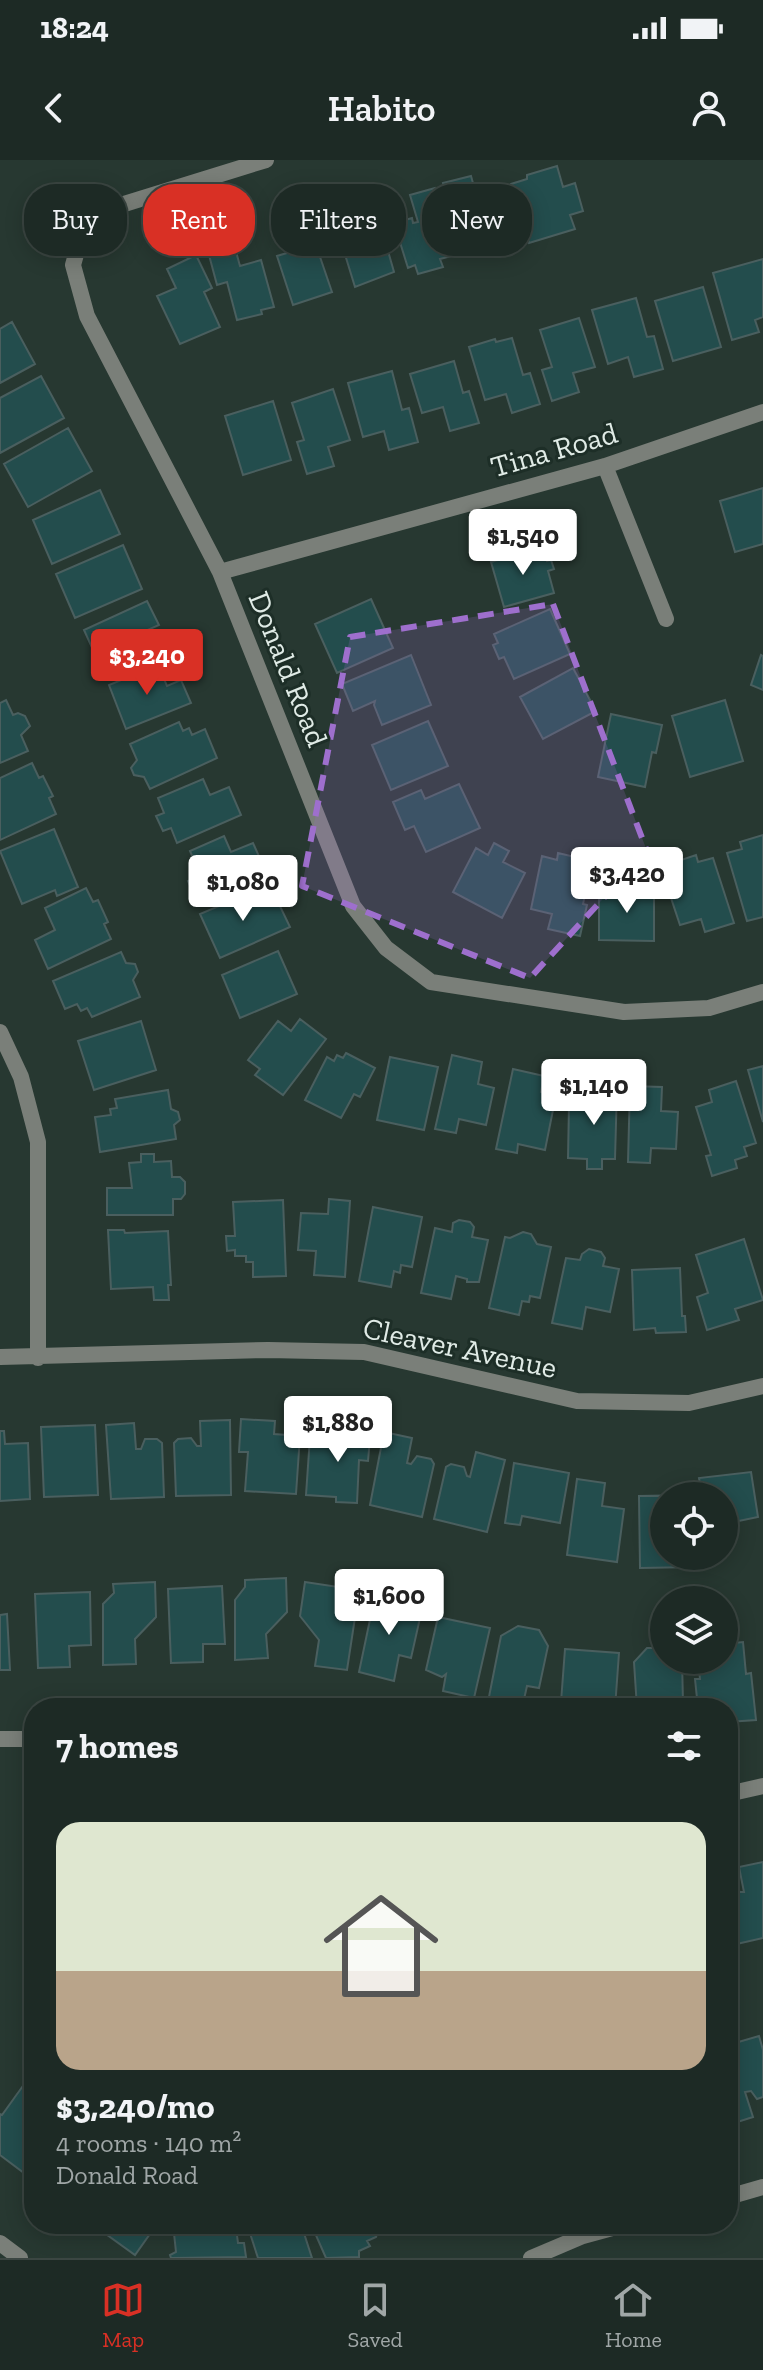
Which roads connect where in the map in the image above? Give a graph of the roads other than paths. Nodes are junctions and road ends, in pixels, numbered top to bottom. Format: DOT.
graph roads {
  1 [pos="266,160"];
  2 [pos="763,412"];
  3 [pos="605,466"];
  4 [pos="220,572"];
  5 [pos="666,619"];
  6 [pos="763,992"];
  7 [pos="0,1032"];
  8 [pos="0,1357"];
  9 [pos="38,1358"];
  10 [pos="763,1386"];
  11 [pos="0,1739"];
  12 [pos="24,1739"];
  13 [pos="763,1786"];
  14 [pos="738,1792"];
  15 [pos="763,2187"];
  16 [pos="738,2194"];
  17 [pos="590,2234"];
  18 [pos="0,2243"];
  19 [pos="20,2258"];
  20 [pos="531,2258"];
  1 -- 4 [label="street, Donald Road"];
  2 -- 3 [label="street, Tina Road"];
  3 -- 4 [label="street, Tina Road"];
  3 -- 5 [label="street"];
  4 -- 6 [label="street, Donald Road"];
  7 -- 9 [label="street"];
  8 -- 9 [label="street, Cleaver Avenue"];
  9 -- 10 [label="street, Cleaver Avenue"];
  11 -- 12 [label="street"];
  13 -- 14 [label="street"];
  15 -- 16 [label="street"];
  17 -- 20 [label="street"];
  18 -- 19 [label="street"];
}
